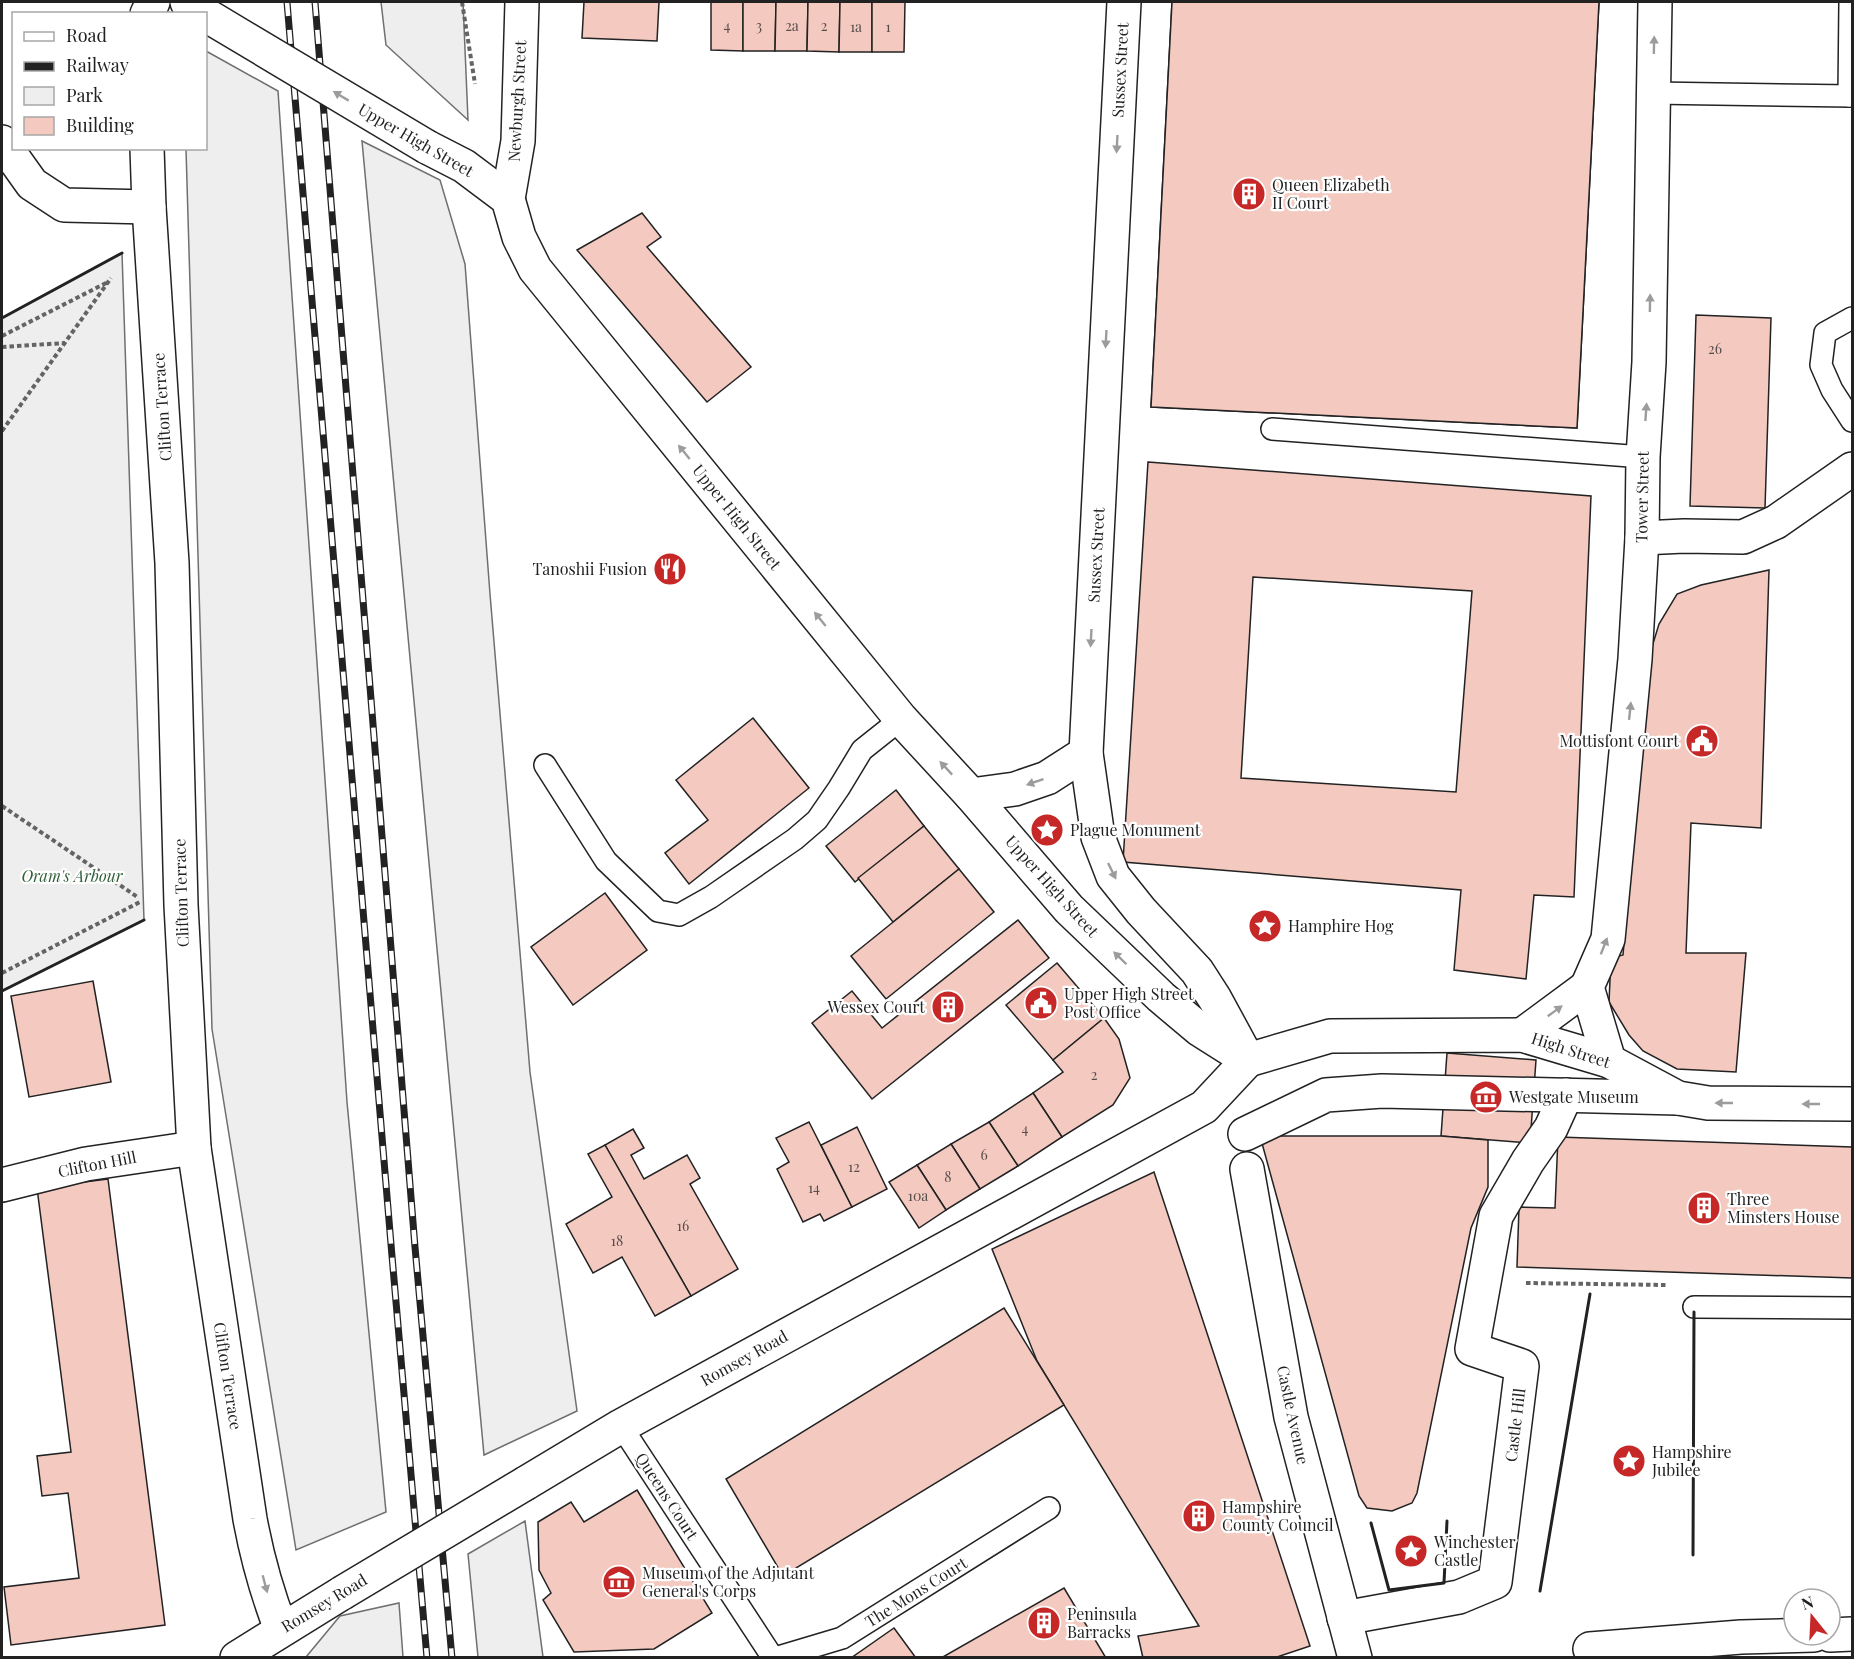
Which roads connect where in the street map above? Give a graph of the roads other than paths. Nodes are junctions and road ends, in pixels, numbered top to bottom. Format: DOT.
graph roads {
  1 [pos="522,2"];
  2 [pos="1124,2"];
  3 [pos="1655,2"];
  4 [pos="1850,2"];
  5 [pos="207,16"];
  6 [pos="1653,93"];
  7 [pos="1851,96"];
  8 [pos="2,142"];
  9 [pos="147,150"];
  10 [pos="508,199"];
  11 [pos="149,207"];
  12 [pos="1852,318"];
  13 [pos="1852,421"];
  14 [pos="1272,429"];
  15 [pos="1643,457"];
  16 [pos="1852,469"];
  17 [pos="1642,538"];
  18 [pos="901,719"];
  19 [pos="1086,753"];
  20 [pos="545,765"];
  21 [pos="971,795"];
  22 [pos="1587,987"];
  23 [pos="1522,1035"];
  24 [pos="1248,1060"];
  25 [pos="1609,1061"];
  26 [pos="1566,1095"];
  27 [pos="1678,1098"];
  28 [pos="1852,1104"];
  29 [pos="1245,1134"];
  30 [pos="194,1148"];
  31 [pos="1247,1169"];
  32 [pos="2,1185"];
  33 [pos="1694,1307"];
  34 [pos="1852,1308"];
  35 [pos="621,1426"];
  36 [pos="1049,1508"];
  37 [pos="1344,1618"];
  38 [pos="1782,1636"];
  39 [pos="277,1643"];
  40 [pos="1590,1649"];
  41 [pos="237,1658"];
  42 [pos="774,1658"];
  43 [pos="1355,1658"];
  1 -- 10 [label="main road, Newburgh Street"];
  2 -- 19 [label="main road, Sussex Street, one-way"];
  6 -- 3 [label="main road, Tower Street, one-way"];
  4 -- 7 [label="lane"];
  10 -- 5 [label="main road, Upper High Street, one-way, bridge"];
  6 -- 7 [label="lane"];
  15 -- 6 [label="main road, Tower Street, one-way"];
  8 -- 11 [label="main road"];
  9 -- 11 [label="main road, Clifton Terrace"];
  18 -- 10 [label="main road, Upper High Street, one-way"];
  11 -- 30 [label="main road, Clifton Terrace"];
  12 -- 13 [label="lane"];
  14 -- 15 [label="lane"];
  15 -- 17 [label="main road, Tower Street"];
  16 -- 17 [label="main road"];
  22 -- 17 [label="main road, Tower Street, one-way"];
  18 -- 20 [label="lane"];
  21 -- 18 [label="main road, Upper High Street, one-way"];
  19 -- 21 [label="main road, one-way"];
  19 -- 24 [label="main road, Sussex Street, one-way"];
  24 -- 21 [label="main road, Upper High Street, one-way"];
  23 -- 22 [label="main road, Tower Street, one-way"];
  22 -- 25 [label="main road"];
  23 -- 24 [label="main road, High Street"];
  23 -- 25 [label="main road, High Street"];
  24 -- 35 [label="main road, Romsey Road"];
  25 -- 27 [label="main road, High Street"];
  26 -- 27 [label="main road"];
  26 -- 29 [label="main road"];
  26 -- 37 [label="main road, Castle Hill"];
  28 -- 27 [label="main road, High Street, one-way"];
  30 -- 32 [label="main road, Clifton Hill"];
  30 -- 39 [label="main road, Clifton Terrace, one-way"];
  31 -- 37 [label="main road, Castle Avenue"];
  33 -- 34 [label="lane"];
  35 -- 39 [label="main road, Romsey Road, bridge"];
  35 -- 42 [label="lane, Queens Court"];
  36 -- 42 [label="lane, The Mons Court"];
  37 -- 43 [label="main road, Castle Avenue"];
  38 -- 40 [label="main road"];
  39 -- 41 [label="main road, Romsey Road"];
}
